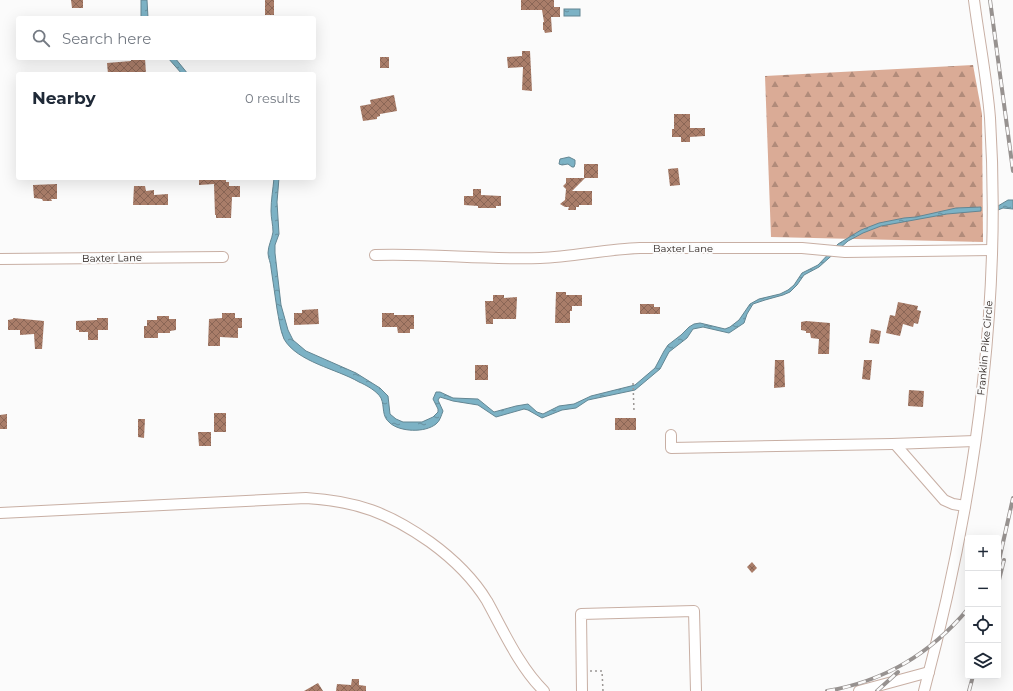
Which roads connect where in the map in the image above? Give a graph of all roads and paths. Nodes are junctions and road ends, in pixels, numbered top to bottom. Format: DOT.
graph roads {
  1 [pos="974,0"];
  2 [pos="992,250"];
  3 [pos="376,255"];
  4 [pos="223,257"];
  5 [pos="0,259"];
  6 [pos="633,383"];
  7 [pos="634,411"];
  8 [pos="671,435"];
  9 [pos="975,441"];
  10 [pos="895,444"];
  11 [pos="965,506"];
  12 [pos="0,513"];
  13 [pos="582,672"];
  14 [pos="929,672"];
  15 [pos="878,688"];
  16 [pos="544,691"];
  17 [pos="582,691"];
  18 [pos="603,691"];
  19 [pos="696,691"];
  20 [pos="859,691"];
  21 [pos="924,691"];
  1 -- 2 [label="street, Franklin Pike Circle"];
  2 -- 3 [label="street, Baxter Lane"];
  2 -- 9 [label="street, Franklin Pike Circle"];
  4 -- 5 [label="street, Baxter Lane"];
  6 -- 7 [label="path"];
  8 -- 10 [label="street"];
  9 -- 10 [label="street"];
  9 -- 11 [label="street, Franklin Pike Circle"];
  10 -- 11 [label="street"];
  11 -- 14 [label="street, Franklin Pike Circle"];
  12 -- 16 [label="street"];
  13 -- 17 [label="street"];
  13 -- 18 [label="path"];
  13 -- 19 [label="street"];
  14 -- 15 [label="street"];
  14 -- 21 [label="street, Franklin Pike Circle"];
  15 -- 20 [label="street"];
}
